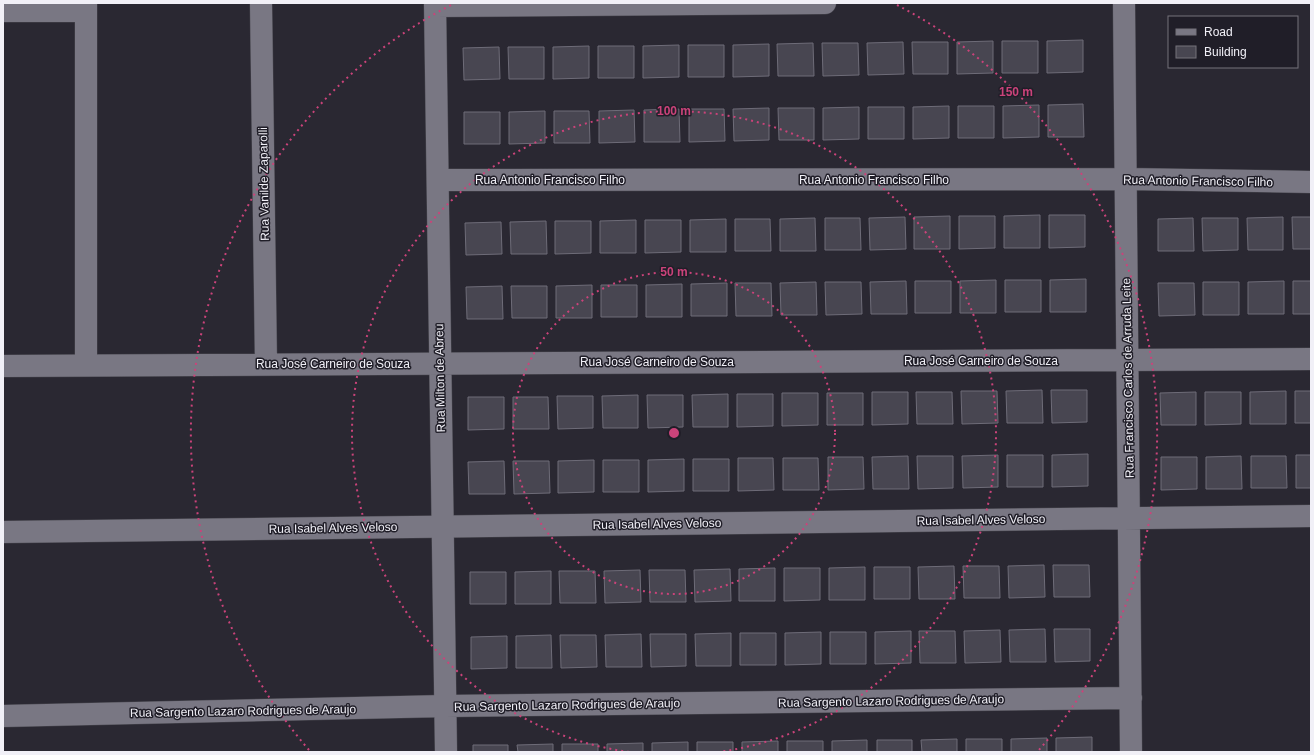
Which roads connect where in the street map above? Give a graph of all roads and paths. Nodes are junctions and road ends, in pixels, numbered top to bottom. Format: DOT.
graph roads {
  1 [pos="261,3"];
  2 [pos="825,3"];
  3 [pos="1124,3"];
  4 [pos="435,4"];
  5 [pos="86,7"];
  6 [pos="3,11"];
  7 [pos="1126,179"];
  8 [pos="438,180"];
  9 [pos="1311,182"];
  10 [pos="1311,359"];
  11 [pos="1128,360"];
  12 [pos="440,363"];
  13 [pos="266,364"];
  14 [pos="86,365"];
  15 [pos="3,366"];
  16 [pos="1311,516"];
  17 [pos="1129,518"];
  18 [pos="442,527"];
  19 [pos="3,532"];
  20 [pos="1131,698"];
  21 [pos="445,706"];
  22 [pos="3,716"];
  23 [pos="446,752"];
  24 [pos="1131,752"];
  1 -- 13 [label="street, Rua Vanilde Zaparolli"];
  2 -- 4 [label="street"];
  3 -- 7 [label="street, Rua Francisco Carlos de Arruda Leite"];
  4 -- 8 [label="street, Rua Milton de Abreu"];
  5 -- 6 [label="street"];
  5 -- 14 [label="street"];
  7 -- 8 [label="street, Rua Antonio Francisco Filho"];
  7 -- 9 [label="street, Rua Antonio Francisco Filho"];
  7 -- 11 [label="street, Rua Francisco Carlos de Arruda Leite"];
  8 -- 12 [label="street, Rua Milton de Abreu"];
  10 -- 11 [label="street, Rua José Carneiro de Souza"];
  11 -- 12 [label="street, Rua José Carneiro de Souza"];
  11 -- 17 [label="street, Rua Francisco Carlos de Arruda Leite"];
  12 -- 13 [label="street, Rua José Carneiro de Souza"];
  12 -- 18 [label="street, Rua Milton de Abreu"];
  13 -- 14 [label="street, Rua José Carneiro de Souza"];
  14 -- 15 [label="street, Rua José Carneiro de Souza"];
  16 -- 17 [label="street, Rua Isabel Alves Veloso"];
  17 -- 18 [label="street, Rua Isabel Alves Veloso"];
  17 -- 20 [label="street, Rua Francisco Carlos de Arruda Leite"];
  18 -- 19 [label="street, Rua Isabel Alves Veloso"];
  18 -- 21 [label="street, Rua Milton de Abreu"];
  20 -- 21 [label="street, Rua Sargento Lazaro Rodrigues de Araujo"];
  20 -- 24 [label="street, Rua Francisco Carlos de Arruda Leite"];
  21 -- 22 [label="street, Rua Sargento Lazaro Rodrigues de Araujo"];
  21 -- 23 [label="street, Rua Milton de Abreu"];
}
